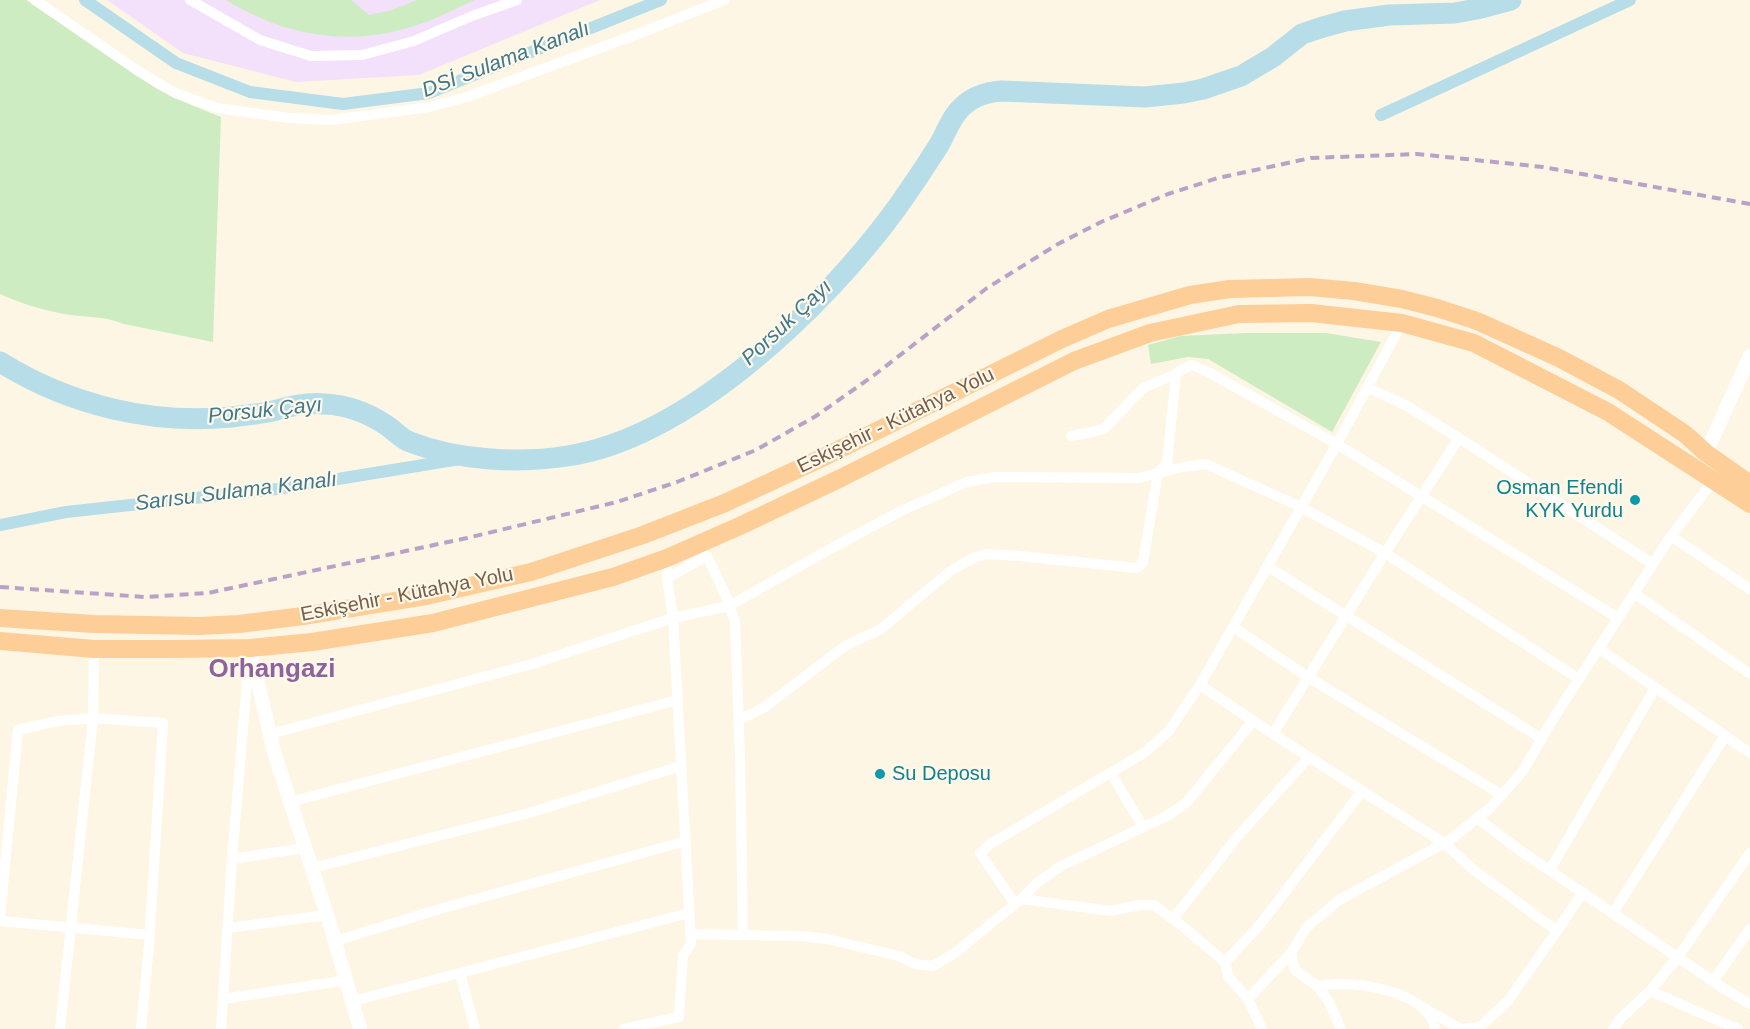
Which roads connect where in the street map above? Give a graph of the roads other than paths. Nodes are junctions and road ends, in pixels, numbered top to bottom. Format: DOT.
graph roads {
  1 [pos="35,0"];
  2 [pos="190,0"];
  3 [pos="197,0"];
  4 [pos="518,0"];
  5 [pos="724,0"];
  6 [pos="206,9"];
  7 [pos="1402,323"];
  8 [pos="1750,356"];
  9 [pos="1176,374"];
  10 [pos="1367,387"];
  11 [pos="1071,436"];
  12 [pos="1459,438"];
  13 [pos="1337,444"];
  14 [pos="1707,453"];
  15 [pos="1158,473"];
  16 [pos="1713,480"];
  17 [pos="1750,484"];
  18 [pos="1421,496"];
  19 [pos="1750,504"];
  20 [pos="1301,507"];
  21 [pos="1671,536"];
  22 [pos="1385,553"];
  23 [pos="667,558"];
  24 [pos="1653,564"];
  25 [pos="1268,566"];
  26 [pos="667,578"];
  27 [pos="1750,589"];
  28 [pos="1634,593"];
  29 [pos="729,606"];
  30 [pos="1347,615"];
  31 [pos="0,618"];
  32 [pos="673,618"];
  33 [pos="1618,618"];
  34 [pos="94,624"];
  35 [pos="1233,627"];
  36 [pos="0,641"];
  37 [pos="250,648"];
  38 [pos="1598,648"];
  39 [pos="94,649"];
  40 [pos="1750,674"];
  41 [pos="1308,677"];
  42 [pos="1579,679"];
  43 [pos="1200,685"];
  44 [pos="1655,688"];
  45 [pos="678,700"];
  46 [pos="93,717"];
  47 [pos="739,718"];
  48 [pos="1253,721"];
  49 [pos="270,734"];
  50 [pos="1273,734"];
  51 [pos="1725,736"];
  52 [pos="1542,739"];
  53 [pos="1750,753"];
  54 [pos="1309,757"];
  55 [pos="681,766"];
  56 [pos="1111,772"];
  57 [pos="1362,791"];
  58 [pos="1502,795"];
  59 [pos="290,802"];
  60 [pos="1477,818"];
  61 [pos="1143,827"];
  62 [pos="686,841"];
  63 [pos="1444,843"];
  64 [pos="305,848"];
  65 [pos="1750,854"];
  66 [pos="232,859"];
  67 [pos="312,868"];
  68 [pos="1550,870"];
  69 [pos="1583,892"];
  70 [pos="1018,902"];
  71 [pos="689,913"];
  72 [pos="1613,913"];
  73 [pos="327,915"];
  74 [pos="0,919"];
  75 [pos="1173,919"];
  76 [pos="71,927"];
  77 [pos="228,928"];
  78 [pos="1750,929"];
  79 [pos="1557,931"];
  80 [pos="690,934"];
  81 [pos="150,935"];
  82 [pos="742,935"];
  83 [pos="335,941"];
  84 [pos="1291,953"];
  85 [pos="1678,957"];
  86 [pos="1225,962"];
  87 [pos="460,973"];
  88 [pos="347,980"];
  89 [pos="1713,981"];
  90 [pos="1317,986"];
  91 [pos="1650,991"];
  92 [pos="223,999"];
  93 [pos="1248,999"];
  94 [pos="353,1001"];
  95 [pos="1750,1004"];
  96 [pos="1422,1007"];
  97 [pos="60,1029"];
  98 [pos="141,1029"];
  99 [pos="220,1029"];
  100 [pos="360,1029"];
  101 [pos="475,1029"];
  102 [pos="624,1029"];
  103 [pos="1262,1029"];
  104 [pos="1341,1029"];
  105 [pos="1435,1029"];
  106 [pos="1613,1029"];
  107 [pos="1738,1029"];
  1 -- 5 [label="street"];
  2 -- 6 [label="street"];
  3 -- 6 [label="street"];
  4 -- 6 [label="street"];
  7 -- 10 [label="street"];
  7 -- 16 [label="highway, Eskişehir - Kütahya Yolu"];
  7 -- 23 [label="highway, Eskişehir - Kütahya Yolu"];
  8 -- 14 [label="street"];
  9 -- 11 [label="street"];
  9 -- 13 [label="street"];
  9 -- 15 [label="street"];
  10 -- 12 [label="street"];
  10 -- 13 [label="street"];
  12 -- 18 [label="street"];
  12 -- 24 [label="street"];
  13 -- 18 [label="street"];
  13 -- 20 [label="street"];
  14 -- 17 [label="highway, Eskişehir - Kütahya Yolu"];
  14 -- 34 [label="highway, Eskişehir - Kütahya Yolu"];
  15 -- 20 [label="street"];
  15 -- 29 [label="street"];
  15 -- 47 [label="street"];
  16 -- 19 [label="highway, Eskişehir - Kütahya Yolu"];
  16 -- 21 [label="street"];
  18 -- 22 [label="street"];
  18 -- 33 [label="street"];
  20 -- 22 [label="street"];
  20 -- 25 [label="street"];
  21 -- 24 [label="street"];
  21 -- 27 [label="street"];
  22 -- 30 [label="street"];
  22 -- 42 [label="street"];
  23 -- 26 [label="street"];
  23 -- 37 [label="highway, Eskişehir - Kütahya Yolu"];
  24 -- 28 [label="street"];
  25 -- 30 [label="street"];
  25 -- 35 [label="street"];
  26 -- 29 [label="street"];
  26 -- 32 [label="street"];
  28 -- 33 [label="street"];
  28 -- 40 [label="street"];
  29 -- 32 [label="street"];
  29 -- 47 [label="street"];
  30 -- 41 [label="street"];
  30 -- 52 [label="street"];
  31 -- 34 [label="highway, Eskişehir - Kütahya Yolu"];
  32 -- 45 [label="street"];
  32 -- 49 [label="street"];
  33 -- 38 [label="street"];
  34 -- 39 [label="highway"];
  35 -- 41 [label="street"];
  35 -- 43 [label="street"];
  36 -- 39 [label="highway, Eskişehir - Kütahya Yolu"];
  37 -- 39 [label="highway, Eskişehir - Kütahya Yolu"];
  37 -- 49 [label="street"];
  37 -- 66 [label="street"];
  38 -- 42 [label="street"];
  38 -- 44 [label="street"];
  39 -- 46 [label="street"];
  41 -- 50 [label="street"];
  41 -- 58 [label="street"];
  42 -- 52 [label="street"];
  43 -- 48 [label="street"];
  43 -- 56 [label="street"];
  44 -- 51 [label="street"];
  44 -- 68 [label="street"];
  45 -- 55 [label="street"];
  45 -- 59 [label="street"];
  46 -- 74 [label="street"];
  46 -- 76 [label="street"];
  46 -- 81 [label="street"];
  47 -- 82 [label="street"];
  48 -- 50 [label="street"];
  48 -- 61 [label="street"];
  49 -- 59 [label="street"];
  50 -- 54 [label="street"];
  51 -- 53 [label="street"];
  51 -- 72 [label="street"];
  52 -- 58 [label="street"];
  54 -- 57 [label="street"];
  54 -- 75 [label="street"];
  55 -- 62 [label="street"];
  55 -- 67 [label="street"];
  56 -- 61 [label="street"];
  56 -- 70 [label="street"];
  57 -- 63 [label="street"];
  57 -- 86 [label="street"];
  58 -- 60 [label="street"];
  59 -- 64 [label="street"];
  60 -- 63 [label="street"];
  60 -- 68 [label="street"];
  61 -- 70 [label="street"];
  62 -- 71 [label="street"];
  62 -- 83 [label="street"];
  63 -- 79 [label="street"];
  63 -- 84 [label="street"];
  64 -- 66 [label="street"];
  64 -- 67 [label="street"];
  65 -- 85 [label="street"];
  66 -- 77 [label="street"];
  67 -- 73 [label="street"];
  68 -- 69 [label="street"];
  69 -- 72 [label="street"];
  69 -- 79 [label="street"];
  70 -- 75 [label="street"];
  70 -- 82 [label="street"];
  71 -- 80 [label="street"];
  71 -- 87 [label="street"];
  72 -- 85 [label="street"];
  73 -- 77 [label="street"];
  73 -- 83 [label="street"];
  74 -- 76 [label="street"];
  75 -- 86 [label="street"];
  76 -- 81 [label="street"];
  76 -- 97 [label="street"];
  77 -- 92 [label="street"];
  78 -- 89 [label="street"];
  79 -- 96 [label="street"];
  80 -- 82 [label="street"];
  80 -- 102 [label="street"];
  81 -- 98 [label="street"];
  83 -- 88 [label="street"];
  84 -- 90 [label="street"];
  84 -- 93 [label="street"];
  85 -- 89 [label="street"];
  85 -- 91 [label="street"];
  86 -- 93 [label="street"];
  87 -- 94 [label="street"];
  87 -- 101 [label="street"];
  88 -- 92 [label="street"];
  88 -- 94 [label="street"];
  89 -- 95 [label="street"];
  90 -- 96 [label="street"];
  90 -- 104 [label="street"];
  91 -- 106 [label="street"];
  91 -- 107 [label="street"];
  92 -- 99 [label="street"];
  93 -- 103 [label="street"];
  94 -- 100 [label="street"];
  96 -- 105 [label="street"];
}
